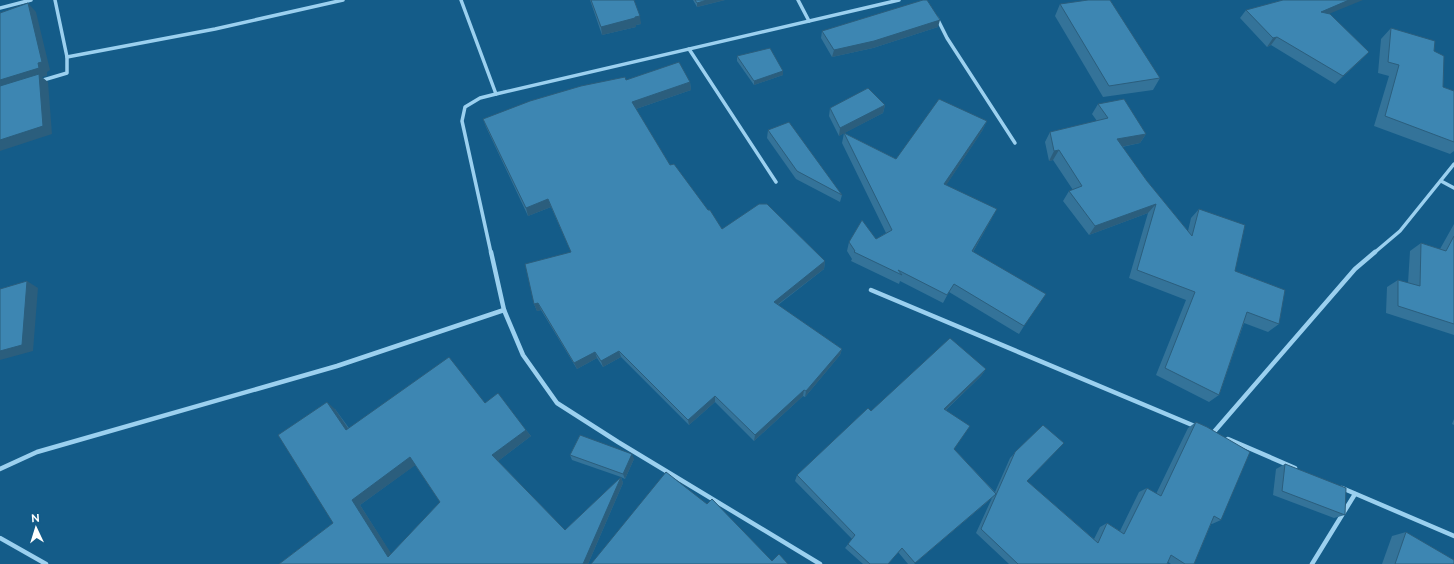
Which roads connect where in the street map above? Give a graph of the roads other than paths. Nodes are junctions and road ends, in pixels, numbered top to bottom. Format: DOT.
graph roads {
  1 [pos="31,0"];
  2 [pos="55,0"];
  3 [pos="343,0"];
  4 [pos="461,0"];
  5 [pos="798,0"];
  6 [pos="899,0"];
  7 [pos="0,8"];
  8 [pos="934,13"];
  9 [pos="809,21"];
  10 [pos="689,49"];
  11 [pos="67,57"];
  12 [pos="37,82"];
  13 [pos="496,94"];
  14 [pos="1015,143"];
  15 [pos="1454,164"];
  16 [pos="776,182"];
  17 [pos="1441,182"];
  18 [pos="1454,188"];
  19 [pos="871,290"];
  20 [pos="504,310"];
  21 [pos="1213,433"];
  22 [pos="0,469"];
  23 [pos="1298,470"];
  24 [pos="1334,485"];
  25 [pos="1355,494"];
  26 [pos="1454,536"];
  27 [pos="0,538"];
  28 [pos="46,564"];
  29 [pos="820,564"];
  30 [pos="1312,564"];
  1 -- 7 [label="street"];
  2 -- 11 [label="street"];
  3 -- 11 [label="street"];
  4 -- 13 [label="street"];
  5 -- 9 [label="street"];
  6 -- 9 [label="street"];
  8 -- 14 [label="street"];
  9 -- 10 [label="street"];
  10 -- 13 [label="street"];
  10 -- 16 [label="street"];
  11 -- 12 [label="street"];
  13 -- 20 [label="street"];
  15 -- 17 [label="street"];
  17 -- 18 [label="street"];
  17 -- 21 [label="street"];
  19 -- 21 [label="street"];
  20 -- 22 [label="street"];
  20 -- 29 [label="street"];
  21 -- 23 [label="street"];
  24 -- 25 [label="street"];
  25 -- 26 [label="street"];
  25 -- 30 [label="street"];
  27 -- 28 [label="street"];
}
